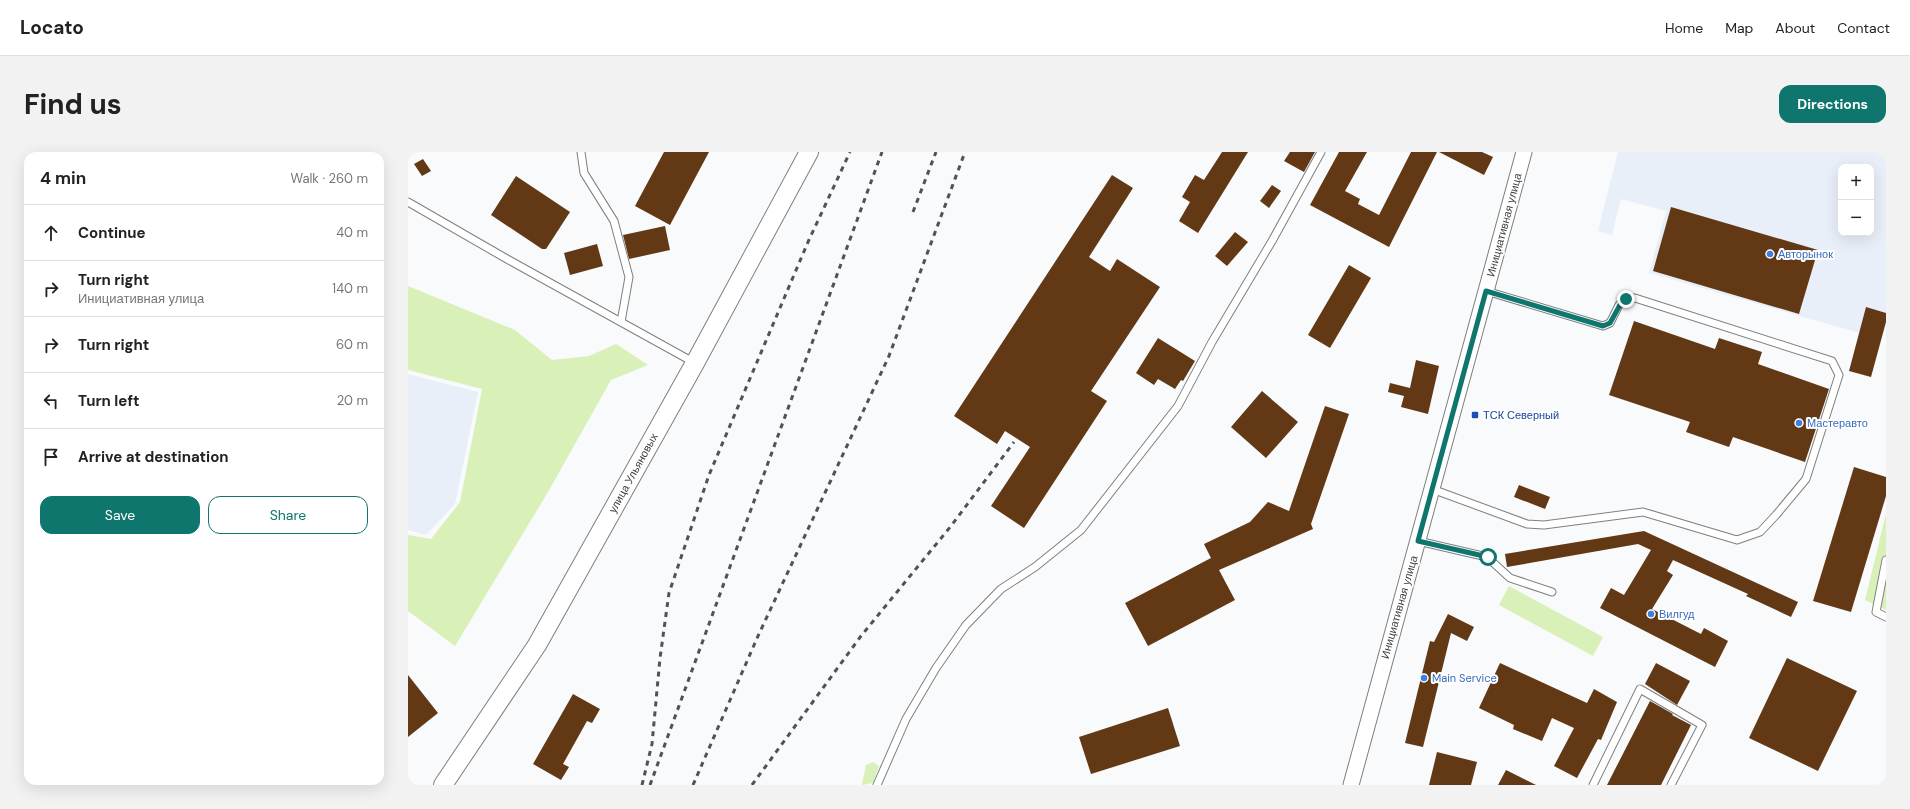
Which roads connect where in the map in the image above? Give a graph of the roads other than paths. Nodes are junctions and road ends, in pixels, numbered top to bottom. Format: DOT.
graph roads {
  1 [pos="581,152"];
  2 [pos="809,152"];
  3 [pos="1321,152"];
  4 [pos="1524,152"];
  5 [pos="408,202"];
  6 [pos="1486,291"];
  7 [pos="621,322"];
  8 [pos="695,363"];
  9 [pos="1432,489"];
  10 [pos="1418,541"];
  11 [pos="1886,560"];
  12 [pos="1552,592"];
  13 [pos="1886,617"];
  14 [pos="443,785"];
  15 [pos="877,785"];
  16 [pos="1351,785"];
  17 [pos="1593,785"];
  18 [pos="1671,785"];
  1 -- 7 [label="lane"];
  2 -- 8 [label="street, улица Ульяновых"];
  3 -- 15 [label="lane"];
  4 -- 6 [label="street, Инициативная улица"];
  5 -- 7 [label="lane"];
  6 -- 9 [label="street, Инициативная улица"];
  6 -- 9 [label="lane"];
  7 -- 8 [label="lane"];
  8 -- 14 [label="street, улица Ульяновых"];
  9 -- 10 [label="street, Инициативная улица"];
  10 -- 12 [label="lane"];
  10 -- 16 [label="street, Инициативная улица"];
  11 -- 13 [label="lane"];
  17 -- 18 [label="lane"];
}
